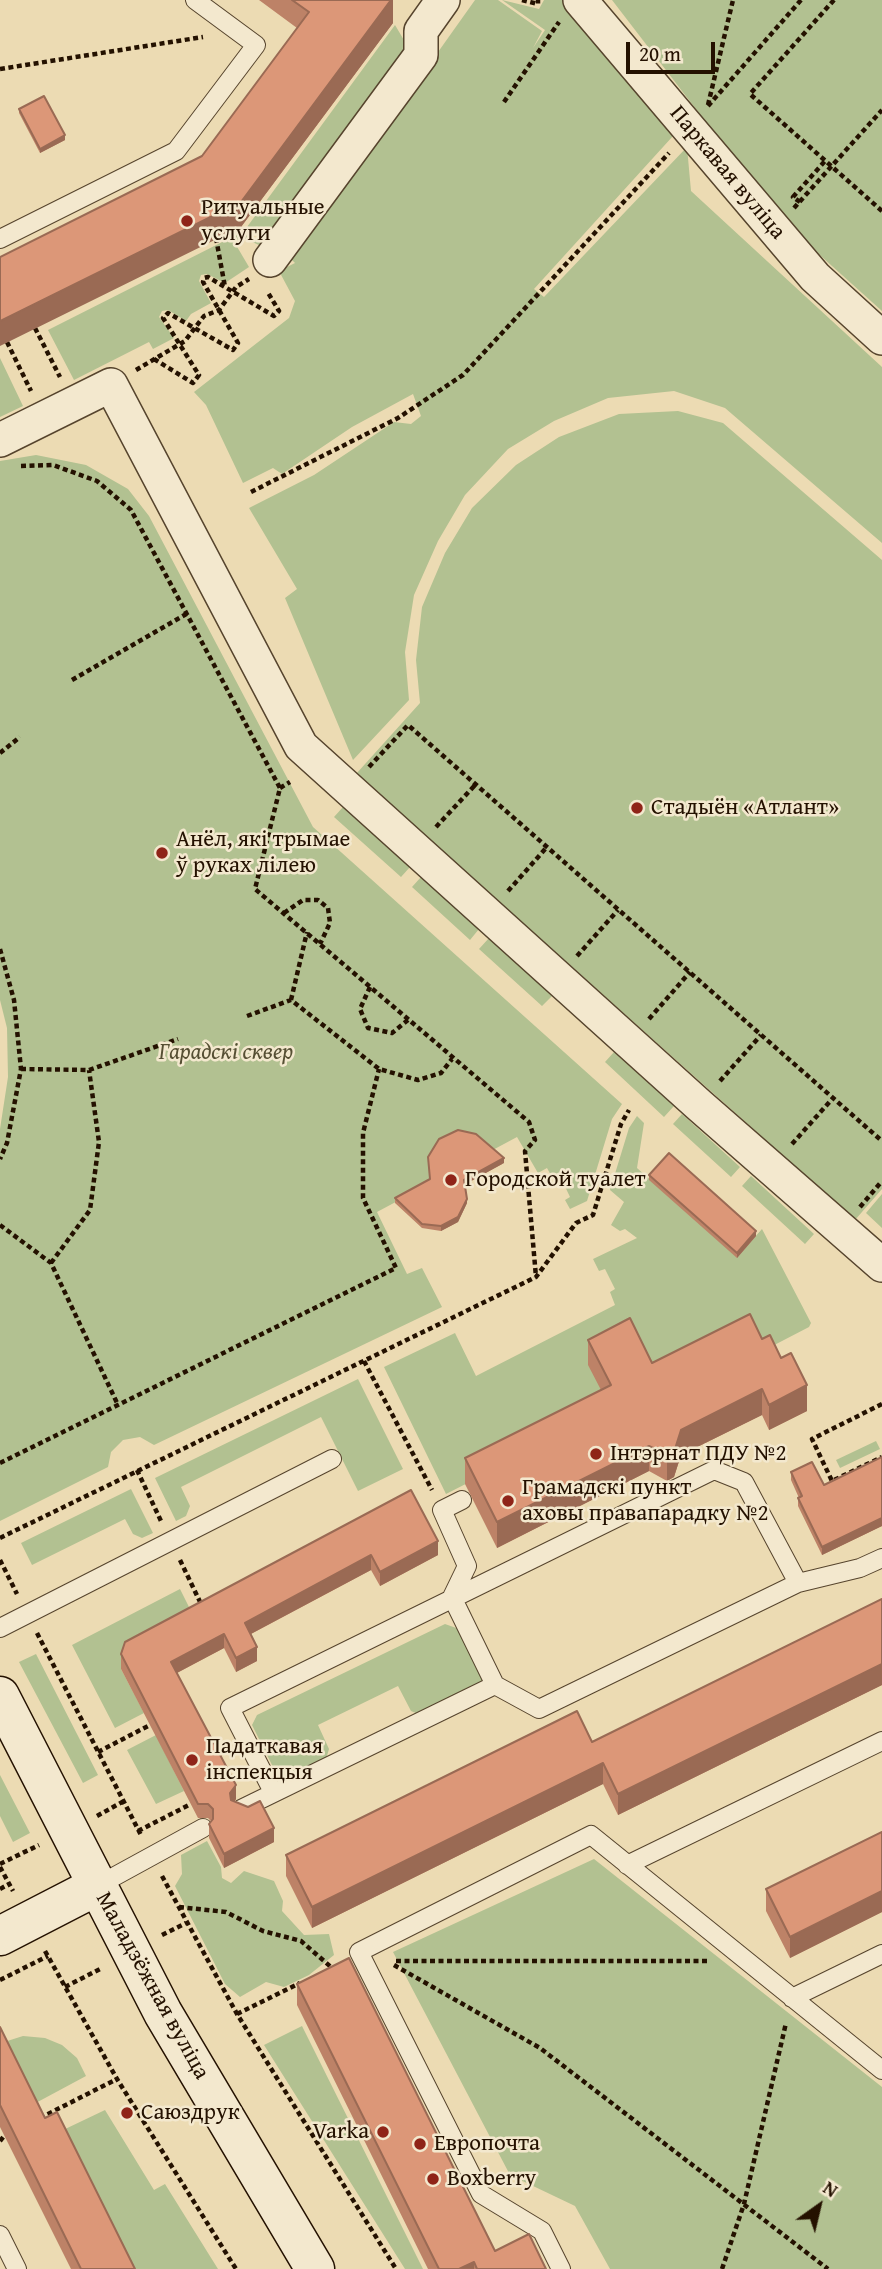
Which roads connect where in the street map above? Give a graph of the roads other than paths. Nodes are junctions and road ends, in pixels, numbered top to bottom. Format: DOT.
graph roads {
  1 [pos="195,0"];
  2 [pos="443,0"];
  3 [pos="580,0"];
  4 [pos="0,239"];
  5 [pos="261,274"];
  6 [pos="882,338"];
  7 [pos="8,453"];
  8 [pos="882,1265"];
  9 [pos="332,1458"];
  10 [pos="462,1500"];
  11 [pos="882,1558"];
  12 [pos="798,1583"];
  13 [pos="452,1597"];
  14 [pos="0,1628"];
  15 [pos="495,1685"];
  16 [pos="0,1696"];
  17 [pos="882,1741"];
  18 [pos="273,1792"];
  19 [pos="241,1809"];
  20 [pos="203,1828"];
  21 [pos="627,1865"];
  22 [pos="97,1886"];
  23 [pos="14,1928"];
  24 [pos="882,1954"];
  25 [pos="792,1998"];
  26 [pos="882,2070"];
  27 [pos="0,2235"];
  28 [pos="17,2269"];
  29 [pos="315,2269"];
  30 [pos="561,2269"];
  1 -- 4 [label="lane"];
  2 -- 5 [label="street"];
  3 -- 6 [label="street, Паркавая вуліца"];
  7 -- 8 [label="street"];
  9 -- 14 [label="lane"];
  10 -- 13 [label="lane"];
  11 -- 12 [label="lane"];
  12 -- 13 [label="lane"];
  12 -- 15 [label="lane"];
  13 -- 15 [label="lane"];
  13 -- 18 [label="lane"];
  15 -- 18 [label="lane"];
  16 -- 22 [label="main road, Маладзёжная вуліца"];
  17 -- 21 [label="lane"];
  18 -- 19 [label="lane"];
  20 -- 22 [label="lane"];
  21 -- 25 [label="lane"];
  21 -- 30 [label="lane"];
  22 -- 23 [label="main road"];
  22 -- 29 [label="main road, Маладзёжная вуліца"];
  24 -- 25 [label="lane"];
  25 -- 26 [label="lane"];
  27 -- 28 [label="lane"];
}
